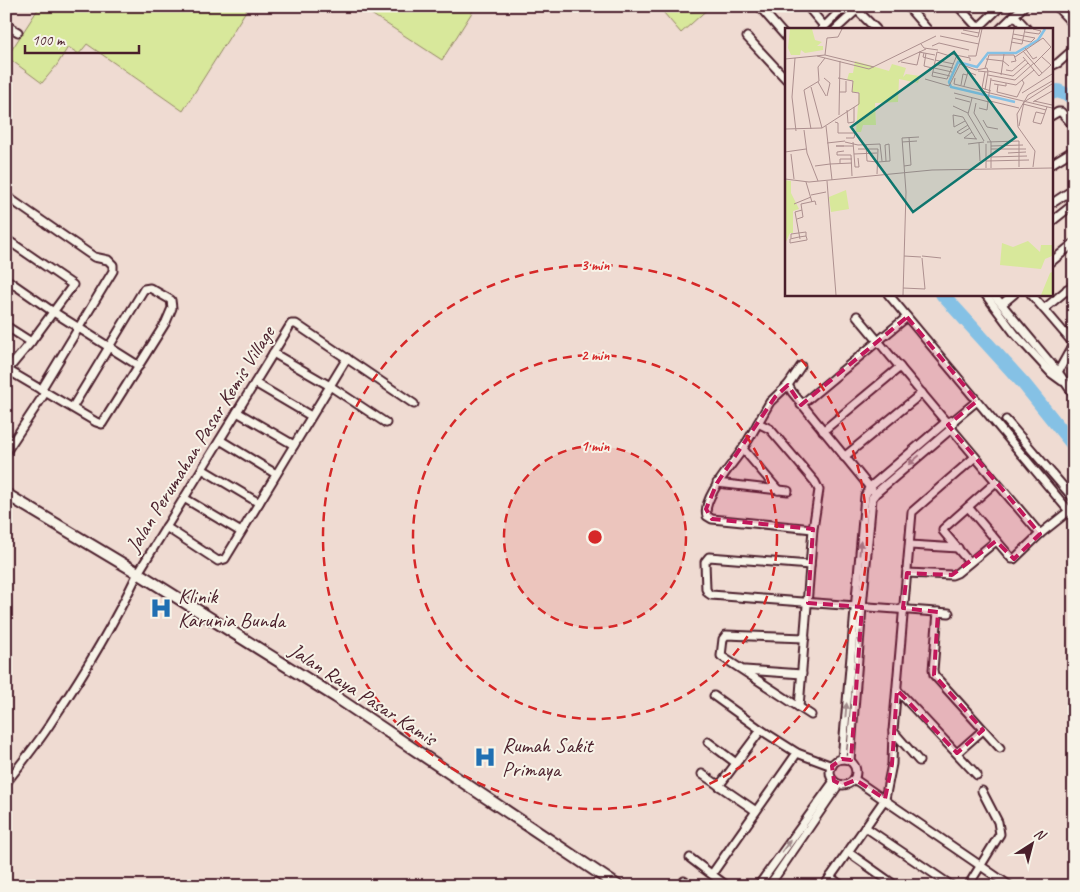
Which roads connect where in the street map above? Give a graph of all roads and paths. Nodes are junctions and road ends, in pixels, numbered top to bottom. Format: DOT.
graph roads {
  1 [pos="759,6"];
  2 [pos="807,6"];
  3 [pos="845,6"];
  4 [pos="907,6"];
  5 [pos="958,6"];
  6 [pos="1001,6"];
  7 [pos="1024,6"];
  8 [pos="1056,6"];
  9 [pos="859,8"];
  10 [pos="1014,15"];
  11 [pos="6,25"];
  12 [pos="1074,25"];
  13 [pos="823,27"];
  14 [pos="837,28"];
  15 [pos="875,28"];
  16 [pos="926,28"];
  17 [pos="978,28"];
  18 [pos="1001,28"];
  19 [pos="1026,28"];
  20 [pos="18,32"];
  21 [pos="785,36"];
  22 [pos="747,37"];
  23 [pos="1074,49"];
  24 [pos="1055,64"];
  25 [pos="785,78"];
  26 [pos="1052,115"];
  27 [pos="1074,126"];
  28 [pos="1074,150"];
  29 [pos="1052,163"];
  30 [pos="1074,189"];
  31 [pos="7,199"];
  32 [pos="1054,202"];
  33 [pos="1074,211"];
  34 [pos="1053,218"];
  35 [pos="6,239"];
  36 [pos="1074,244"];
  37 [pos="1052,261"];
  38 [pos="6,279"];
  39 [pos="1074,284"];
  40 [pos="1067,290"];
  41 [pos="889,295"];
  42 [pos="986,295"];
  43 [pos="994,295"];
  44 [pos="1013,295"];
  45 [pos="1032,295"];
  46 [pos="1074,297"];
  47 [pos="1002,304"];
  48 [pos="1044,309"];
  49 [pos="52,311"];
  50 [pos="857,316"];
  51 [pos="907,317"];
  52 [pos="6,326"];
  53 [pos="79,328"];
  54 [pos="878,341"];
  55 [pos="31,342"];
  56 [pos="1074,343"];
  57 [pos="109,346"];
  58 [pos="273,353"];
  59 [pos="347,358"];
  60 [pos="140,366"];
  61 [pos="801,366"];
  62 [pos="900,367"];
  63 [pos="7,370"];
  64 [pos="1058,372"];
  65 [pos="1064,382"];
  66 [pos="255,383"];
  67 [pos="788,385"];
  68 [pos="330,386"];
  69 [pos="43,391"];
  70 [pos="922,393"];
  71 [pos="1074,395"];
  72 [pos="977,401"];
  73 [pos="414,404"];
  74 [pos="801,405"];
  75 [pos="72,408"];
  76 [pos="237,412"];
  77 [pos="312,416"];
  78 [pos="954,420"];
  79 [pos="1006,420"];
  80 [pos="946,422"];
  81 [pos="386,423"];
  82 [pos="758,423"];
  83 [pos="951,429"];
  84 [pos="823,431"];
  85 [pos="220,440"];
  86 [pos="294,445"];
  87 [pos="743,449"];
  88 [pos="6,452"];
  89 [pos="844,457"];
  90 [pos="975,457"];
  91 [pos="202,469"];
  92 [pos="276,474"];
  93 [pos="996,482"];
  94 [pos="717,483"];
  95 [pos="870,488"];
  96 [pos="778,490"];
  97 [pos="788,490"];
  98 [pos="876,492"];
  99 [pos="6,494"];
  100 [pos="184,498"];
  101 [pos="1074,500"];
  102 [pos="259,503"];
  103 [pos="968,507"];
  104 [pos="1071,509"];
  105 [pos="166,528"];
  106 [pos="813,529"];
  107 [pos="241,532"];
  108 [pos="1040,534"];
  109 [pos="996,541"];
  110 [pos="910,545"];
  111 [pos="958,548"];
  112 [pos="969,562"];
  113 [pos="810,565"];
  114 [pos="138,573"];
  115 [pos="907,573"];
  116 [pos="808,603"];
  117 [pos="858,607"];
  118 [pos="904,608"];
  119 [pos="938,612"];
  120 [pos="949,613"];
  121 [pos="804,638"];
  122 [pos="743,670"];
  123 [pos="802,674"];
  124 [pos="898,690"];
  125 [pos="714,696"];
  126 [pos="799,707"];
  127 [pos="811,715"];
  128 [pos="761,730"];
  129 [pos="983,730"];
  130 [pos="893,731"];
  131 [pos="708,742"];
  132 [pos="1000,748"];
  133 [pos="797,753"];
  134 [pos="957,753"];
  135 [pos="842,759"];
  136 [pos="850,761"];
  137 [pos="919,761"];
  138 [pos="736,763"];
  139 [pos="832,766"];
  140 [pos="702,774"];
  141 [pos="977,775"];
  142 [pos="854,779"];
  143 [pos="6,783"];
  144 [pos="836,783"];
  145 [pos="719,786"];
  146 [pos="982,790"];
  147 [pos="885,799"];
  148 [pos="756,811"];
  149 [pos="865,827"];
  150 [pos="848,852"];
  151 [pos="690,858"];
  152 [pos="982,866"];
  153 [pos="712,874"];
  154 [pos="830,877"];
  155 [pos="684,881"];
  156 [pos="618,886"];
  157 [pos="691,886"];
  158 [pos="727,886"];
  159 [pos="758,886"];
  160 [pos="769,886"];
  161 [pos="824,886"];
  162 [pos="842,886"];
  163 [pos="896,886"];
  164 [pos="952,886"];
  165 [pos="968,886"];
  166 [pos="1010,886"];
  1 -- 21 [label="street"];
  2 -- 13 [label="street"];
  3 -- 13 [label="street"];
  4 -- 16 [label="street"];
  5 -- 17 [label="street"];
  6 -- 17 [label="street"];
  7 -- 10 [label="street"];
  8 -- 12 [label="street"];
  9 -- 14 [label="street"];
  9 -- 15 [label="street"];
  10 -- 18 [label="street"];
  10 -- 19 [label="street"];
  11 -- 20 [label="street"];
  22 -- 25 [label="street"];
  23 -- 24 [label="street"];
  26 -- 27 [label="street"];
  28 -- 29 [label="street"];
  30 -- 32 [label="street"];
  31 -- 53 [label="street"];
  33 -- 34 [label="street"];
  35 -- 49 [label="street"];
  36 -- 37 [label="street"];
  38 -- 49 [label="street"];
  39 -- 40 [label="street"];
  40 -- 46 [label="street"];
  40 -- 48 [label="street"];
  41 -- 51 [label="street"];
  42 -- 65 [label="street"];
  43 -- 47 [label="street"];
  44 -- 47 [label="street"];
  45 -- 48 [label="street"];
  47 -- 64 [label="street"];
  48 -- 56 [label="street"];
  49 -- 53 [label="street"];
  49 -- 55 [label="street"];
  50 -- 54 [label="street"];
  51 -- 54 [label="street"];
  51 -- 72 [label="street"];
  52 -- 55 [label="street"];
  53 -- 57 [label="street"];
  53 -- 69 [label="street"];
  54 -- 62 [label="street"];
  54 -- 74 [label="street"];
  55 -- 63 [label="street"];
  56 -- 64 [label="street"];
  57 -- 60 [label="street"];
  57 -- 60 [label="street"];
  57 -- 75 [label="street"];
  58 -- 59 [label="street, Jalan Perumahan Pasar Kemis Village"];
  58 -- 66 [label="street, Jalan Perumahan Pasar Kemis Village"];
  58 -- 68 [label="street"];
  59 -- 68 [label="street"];
  59 -- 73 [label="street"];
  60 -- 75 [label="street"];
  61 -- 67 [label="street"];
  62 -- 70 [label="street"];
  62 -- 84 [label="street"];
  63 -- 69 [label="street"];
  64 -- 65 [label="street"];
  65 -- 71 [label="street"];
  66 -- 76 [label="street, Jalan Perumahan Pasar Kemis Village"];
  66 -- 77 [label="street"];
  67 -- 74 [label="street"];
  67 -- 82 [label="street"];
  68 -- 77 [label="street"];
  68 -- 81 [label="street"];
  69 -- 75 [label="street"];
  69 -- 88 [label="street"];
  70 -- 80 [label="street"];
  70 -- 89 [label="street"];
  72 -- 78 [label="street"];
  72 -- 104 [label="street"];
  74 -- 84 [label="street"];
  76 -- 85 [label="street, Jalan Perumahan Pasar Kemis Village"];
  76 -- 86 [label="street"];
  77 -- 86 [label="street"];
  78 -- 80 [label="street"];
  78 -- 83 [label="street"];
  79 -- 101 [label="street"];
  80 -- 83 [label="street"];
  80 -- 95 [label="street"];
  82 -- 87 [label="street"];
  82 -- 106 [label="street"];
  83 -- 90 [label="street"];
  83 -- 98 [label="street, one-way"];
  84 -- 89 [label="street"];
  85 -- 91 [label="street, Jalan Perumahan Pasar Kemis Village"];
  85 -- 92 [label="street"];
  86 -- 92 [label="street"];
  87 -- 94 [label="street"];
  87 -- 96 [label="street"];
  89 -- 95 [label="street"];
  90 -- 93 [label="street"];
  90 -- 110 [label="street"];
  91 -- 100 [label="street, Jalan Perumahan Pasar Kemis Village"];
  91 -- 102 [label="street"];
  92 -- 102 [label="street"];
  93 -- 103 [label="street"];
  93 -- 108 [label="street"];
  94 -- 96 [label="street"];
  94 -- 106 [label="street"];
  95 -- 98 [label="street"];
  117 -- 95 [label="street, one-way"];
  96 -- 97 [label="street"];
  98 -- 117 [label="street"];
  99 -- 114 [label="main road, Jalan Raya Pasar Kamis"];
  100 -- 105 [label="street, Jalan Perumahan Pasar Kemis Village"];
  100 -- 107 [label="street"];
  102 -- 107 [label="street"];
  103 -- 109 [label="street"];
  103 -- 111 [label="street"];
  104 -- 108 [label="street"];
  105 -- 107 [label="street"];
  105 -- 114 [label="street, Jalan Perumahan Pasar Kemis Village"];
  106 -- 113 [label="street"];
  108 -- 109 [label="street"];
  109 -- 112 [label="street"];
  110 -- 111 [label="street"];
  110 -- 115 [label="street"];
  111 -- 112 [label="street"];
  112 -- 115 [label="street"];
  113 -- 116 [label="street"];
  113 -- 116 [label="street"];
  114 -- 143 [label="street, Jalan Perumahan Pasar Kemis Village"];
  114 -- 156 [label="main road, Jalan Raya Pasar Kamis"];
  115 -- 118 [label="street"];
  116 -- 117 [label="street"];
  116 -- 121 [label="street"];
  117 -- 118 [label="street"];
  135 -- 117 [label="street, one-way"];
  117 -- 136 [label="street, one-way"];
  118 -- 119 [label="street"];
  118 -- 124 [label="street"];
  119 -- 120 [label="street"];
  119 -- 129 [label="street"];
  121 -- 122 [label="street"];
  121 -- 123 [label="street"];
  122 -- 123 [label="street"];
  122 -- 126 [label="street"];
  123 -- 126 [label="street"];
  124 -- 130 [label="street"];
  124 -- 134 [label="street"];
  125 -- 128 [label="street"];
  126 -- 127 [label="street"];
  128 -- 133 [label="street"];
  128 -- 138 [label="street"];
  129 -- 132 [label="street"];
  129 -- 134 [label="street"];
  130 -- 137 [label="street"];
  130 -- 147 [label="street"];
  131 -- 138 [label="street"];
  133 -- 139 [label="street"];
  133 -- 148 [label="street"];
  134 -- 141 [label="street"];
  135 -- 136 [label="street"];
  135 -- 139 [label="street"];
  136 -- 142 [label="street"];
  138 -- 145 [label="street"];
  139 -- 144 [label="street"];
  140 -- 145 [label="street"];
  142 -- 144 [label="street"];
  142 -- 147 [label="street"];
  159 -- 144 [label="street, one-way"];
  144 -- 160 [label="street"];
  145 -- 148 [label="street"];
  146 -- 152 [label="street"];
  147 -- 149 [label="street"];
  147 -- 152 [label="street"];
  148 -- 153 [label="street"];
  149 -- 150 [label="street"];
  149 -- 164 [label="street"];
  150 -- 154 [label="street"];
  150 -- 163 [label="street"];
  151 -- 153 [label="street"];
  152 -- 165 [label="street"];
  152 -- 166 [label="street"];
  153 -- 158 [label="street"];
  154 -- 161 [label="street"];
  154 -- 162 [label="street"];
  155 -- 157 [label="street"];
}
